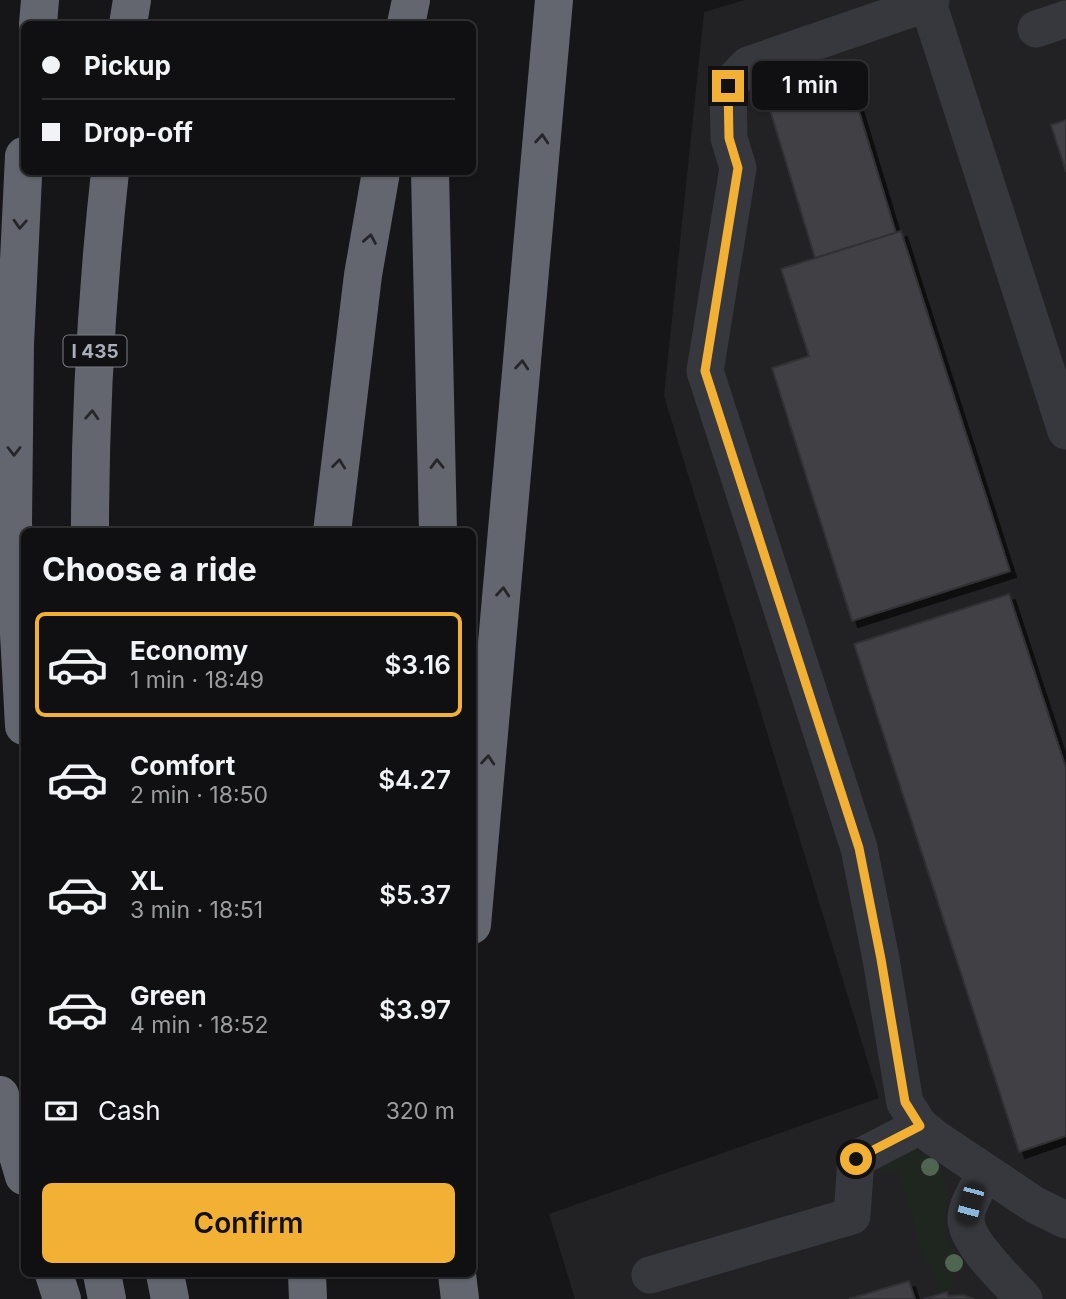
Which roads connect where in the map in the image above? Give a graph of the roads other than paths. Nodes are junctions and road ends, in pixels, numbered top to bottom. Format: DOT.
graph roads {
  1 [pos="40,0"];
  2 [pos="132,0"];
  3 [pos="411,0"];
  4 [pos="426,0"];
  5 [pos="554,0"];
  6 [pos="929,2"];
  7 [pos="38,21"];
  8 [pos="128,21"];
  9 [pos="407,21"];
  10 [pos="427,21"];
  11 [pos="23,175"];
  12 [pos="110,175"];
  13 [pos="380,175"];
  14 [pos="429,175"];
  15 [pos="1066,431"];
  16 [pos="90,528"];
  17 [pos="332,528"];
  18 [pos="438,528"];
  19 [pos="21,671"];
  20 [pos="476,881"];
  21 [pos="0,1095"];
  22 [pos="920,1126"];
  23 [pos="21,1166"];
  24 [pos="986,1173"];
  25 [pos="1066,1220"];
  26 [pos="650,1275"];
  27 [pos="55,1277"];
  28 [pos="103,1277"];
  29 [pos="166,1277"];
  30 [pos="307,1277"];
  31 [pos="457,1277"];
  32 [pos="62,1299"];
  33 [pos="107,1299"];
  34 [pos="170,1299"];
  35 [pos="308,1299"];
  36 [pos="460,1299"];
  37 [pos="1024,1299"];
  1 -- 7 [label="highway"];
  2 -- 8 [label="highway"];
  3 -- 9 [label="highway"];
  4 -- 10 [label="highway"];
  20 -- 5 [label="highway, one-way"];
  6 -- 15 [label="lane"];
  6 -- 22 [label="lane"];
  11 -- 19 [label="highway, one-way"];
  16 -- 12 [label="highway, I 435, one-way"];
  17 -- 13 [label="highway, one-way"];
  18 -- 14 [label="highway, one-way"];
  21 -- 23 [label="highway"];
  22 -- 24 [label="lane"];
  22 -- 26 [label="lane"];
  24 -- 25 [label="lane"];
  24 -- 37 [label="lane"];
  27 -- 32 [label="highway"];
  28 -- 33 [label="highway"];
  29 -- 34 [label="highway"];
  30 -- 35 [label="highway"];
  31 -- 36 [label="highway"];
}
